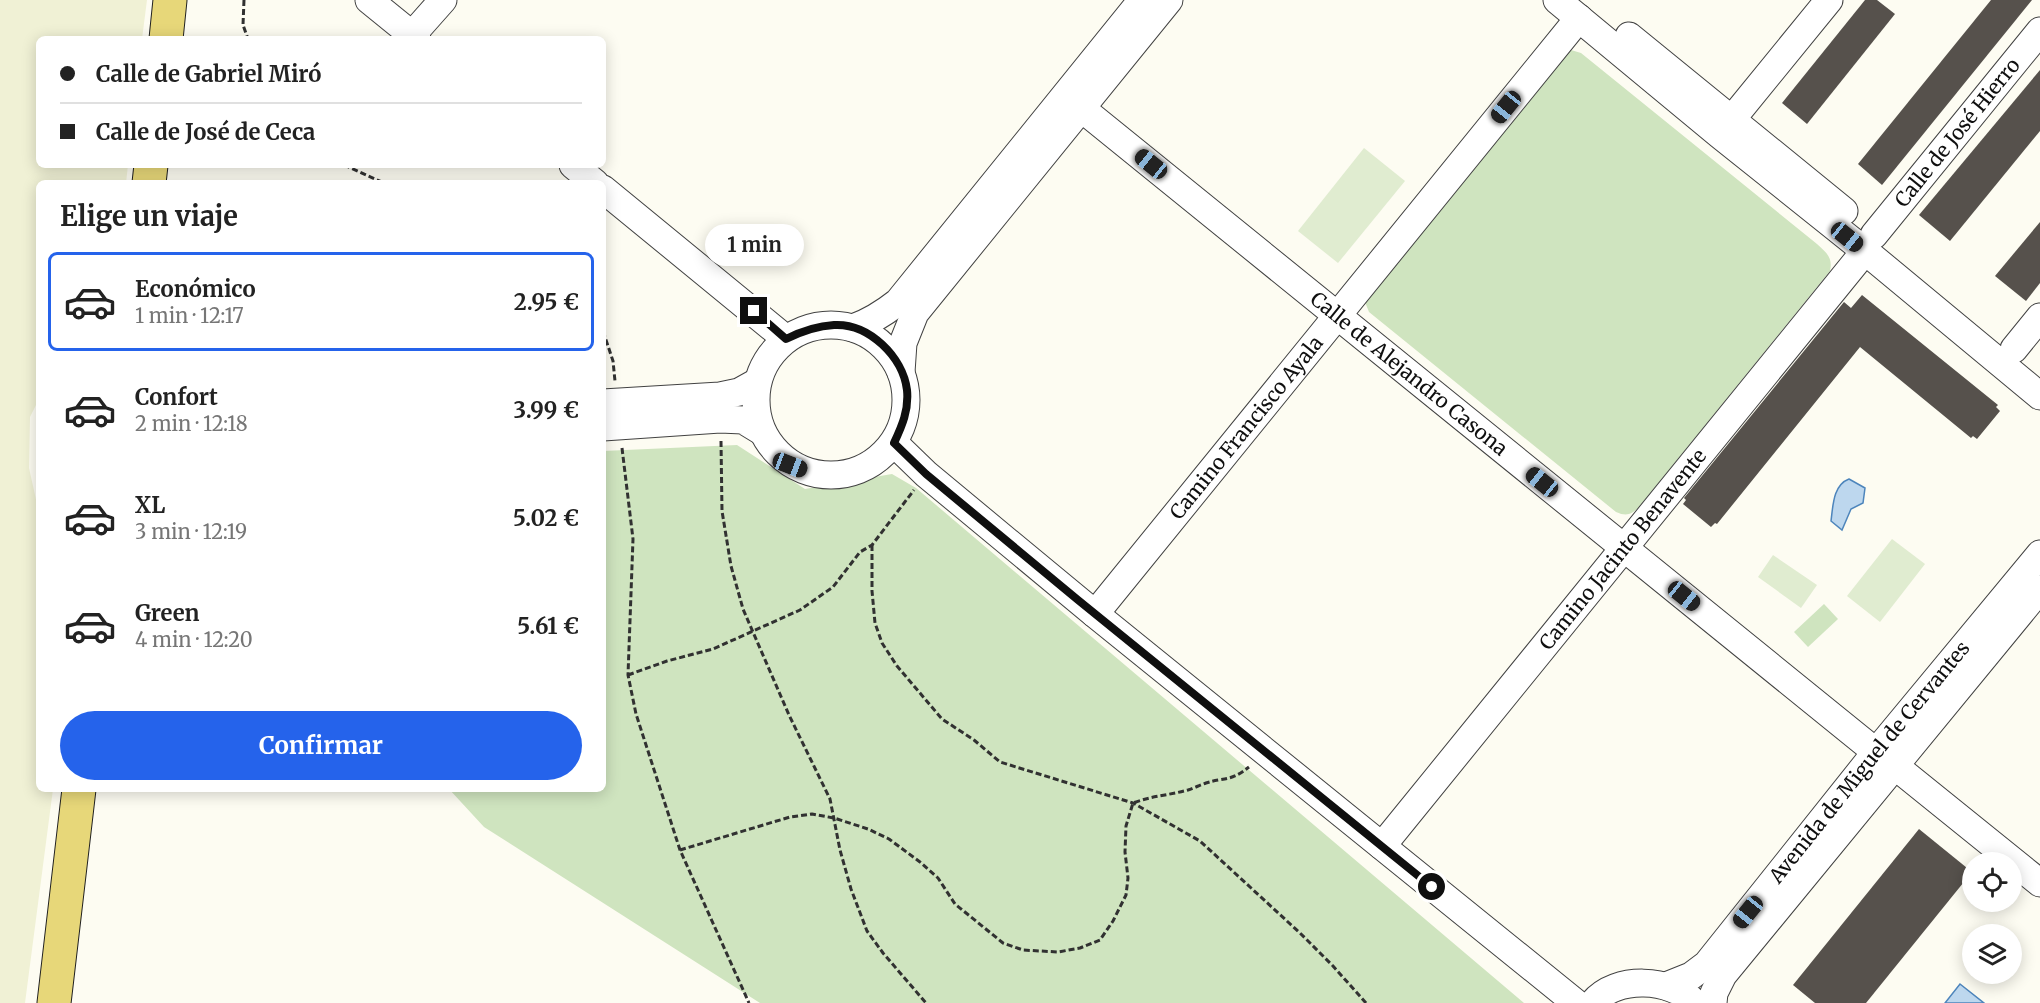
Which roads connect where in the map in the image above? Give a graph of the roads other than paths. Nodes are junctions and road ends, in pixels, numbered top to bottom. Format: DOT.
graph roads {
  1 [pos="170,0"];
  2 [pos="369,0"];
  3 [pos="442,0"];
  4 [pos="1142,0"];
  5 [pos="1169,0"];
  6 [pos="1557,0"];
  7 [pos="1829,0"];
  8 [pos="1587,5"];
  9 [pos="2040,31"];
  10 [pos="166,36"];
  11 [pos="414,36"];
  12 [pos="416,36"];
  13 [pos="1081,108"];
  14 [pos="1732,119"];
  15 [pos="577,168"];
  16 [pos="591,180"];
  17 [pos="606,191"];
  18 [pos="1870,243"];
  19 [pos="1337,315"];
  20 [pos="2040,317"];
  21 [pos="853,328"];
  22 [pos="786,339"];
  23 [pos="2014,349"];
  24 [pos="2040,371"];
  25 [pos="901,372"];
  26 [pos="757,382"];
  27 [pos="2040,396"];
  28 [pos="606,403"];
  29 [pos="611,427"];
  30 [pos="761,431"];
  31 [pos="894,443"];
  32 [pos="1624,548"];
  33 [pos="2040,554"];
  34 [pos="2040,589"];
  35 [pos="1095,614"];
  36 [pos="1886,759"];
  37 [pos="79,792"];
  38 [pos="1382,846"];
  39 [pos="2040,883"];
  40 [pos="1666,986"];
  41 [pos="54,1003"];
  42 [pos="1576,1003"];
  43 [pos="1593,1003"];
  44 [pos="1695,1003"];
  45 [pos="1713,1003"];
  1 -- 10 [label="main road"];
  2 -- 11 [label="street"];
  3 -- 12 [label="street"];
  4 -- 21 [label="street"];
  5 -- 13 [label="street"];
  6 -- 8 [label="street"];
  7 -- 14 [label="street"];
  8 -- 14 [label="street"];
  8 -- 18 [label="street"];
  8 -- 19 [label="street, Camino Francisco Ayala"];
  9 -- 18 [label="street, Calle de José Hierro"];
  13 -- 19 [label="street, Calle de Alejandro Casona"];
  13 -- 25 [label="street"];
  14 -- 18 [label="street"];
  15 -- 16 [label="street"];
  17 -- 22 [label="street"];
  18 -- 23 [label="street"];
  18 -- 27 [label="street"];
  18 -- 32 [label="street, Camino Jacinto Benavente"];
  19 -- 32 [label="street, Calle de Alejandro Casona"];
  19 -- 35 [label="street, Camino Francisco Ayala"];
  20 -- 23 [label="street"];
  21 -- 22 [label="street"];
  21 -- 25 [label="street"];
  22 -- 26 [label="street"];
  23 -- 24 [label="street"];
  25 -- 31 [label="street"];
  26 -- 28 [label="street"];
  26 -- 30 [label="street"];
  29 -- 30 [label="street"];
  30 -- 31 [label="street"];
  31 -- 35 [label="street"];
  32 -- 36 [label="street, Calle de Alejandro Casona"];
  32 -- 38 [label="street, Camino Jacinto Benavente"];
  33 -- 36 [label="street, Avenida de Miguel de Cervantes"];
  34 -- 36 [label="street, Avenida de Miguel de Cervantes"];
  35 -- 38 [label="street"];
  36 -- 39 [label="street, Calle de Alejandro Casona"];
  36 -- 40 [label="street, Avenida de Miguel de Cervantes"];
  36 -- 45 [label="street, Avenida de Miguel de Cervantes"];
  37 -- 41 [label="main road"];
  38 -- 42 [label="street"];
  40 -- 43 [label="street"];
  40 -- 44 [label="street"];
}
